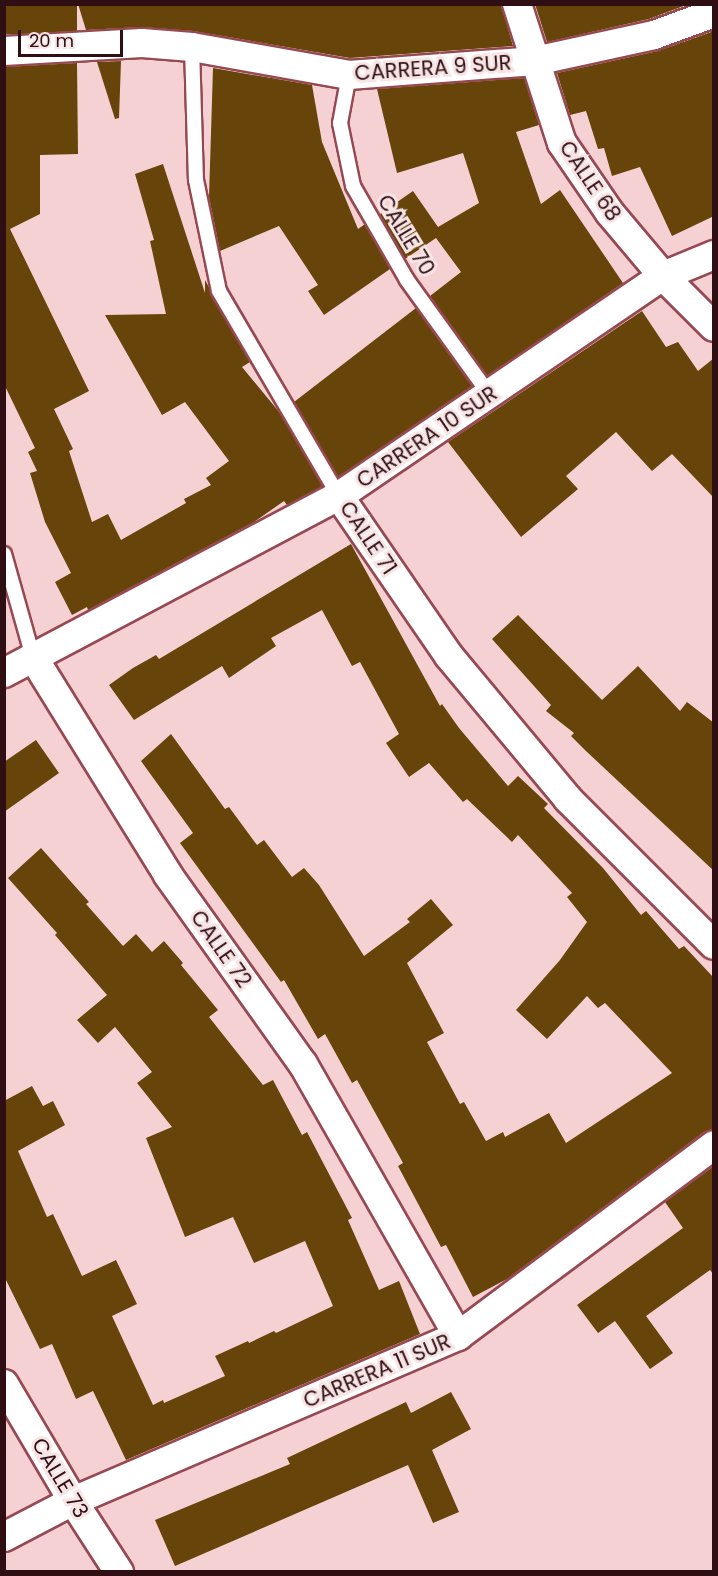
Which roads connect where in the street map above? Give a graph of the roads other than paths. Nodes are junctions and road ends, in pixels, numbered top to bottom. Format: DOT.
graph roads {
  1 [pos="517,4"];
  2 [pos="714,13"];
  3 [pos="192,47"];
  4 [pos="4,51"];
  5 [pos="535,61"];
  6 [pos="349,75"];
  7 [pos="714,255"];
  8 [pos="663,276"];
  9 [pos="714,327"];
  10 [pos="490,395"];
  11 [pos="339,496"];
  12 [pos="4,554"];
  13 [pos="33,657"];
  14 [pos="4,673"];
  15 [pos="714,945"];
  16 [pos="714,1145"];
  17 [pos="458,1336"];
  18 [pos="4,1384"];
  19 [pos="73,1501"];
  20 [pos="4,1537"];
  21 [pos="119,1572"];
  1 -- 5 [label="street, CALLE 68"];
  2 -- 5 [label="street, CARRERA 9 SUR"];
  3 -- 4 [label="street, CARRERA 9 SUR"];
  3 -- 6 [label="street, CARRERA 9 SUR"];
  3 -- 11 [label="lane, CALLE 71"];
  5 -- 6 [label="street, CARRERA 9 SUR"];
  5 -- 8 [label="street, CALLE 68"];
  6 -- 10 [label="lane, CALLE 70"];
  7 -- 8 [label="street, CARRERA 10 SUR"];
  8 -- 9 [label="street, CALLE 68"];
  8 -- 10 [label="street, CARRERA 10 SUR"];
  10 -- 11 [label="street, CARRERA 10 SUR"];
  11 -- 13 [label="street, CARRERA 10 SUR"];
  11 -- 15 [label="street, CALLE 71"];
  12 -- 13 [label="lane, CALLE 72"];
  13 -- 14 [label="street, CARRERA 10 SUR"];
  13 -- 17 [label="street, CALLE 72"];
  16 -- 17 [label="street, CARRERA 11 SUR"];
  17 -- 19 [label="street, CARRERA 11 SUR"];
  18 -- 19 [label="street, CALLE 73"];
  19 -- 20 [label="street, CARRERA 11 SUR"];
  19 -- 21 [label="street, CALLE 73"];
}
